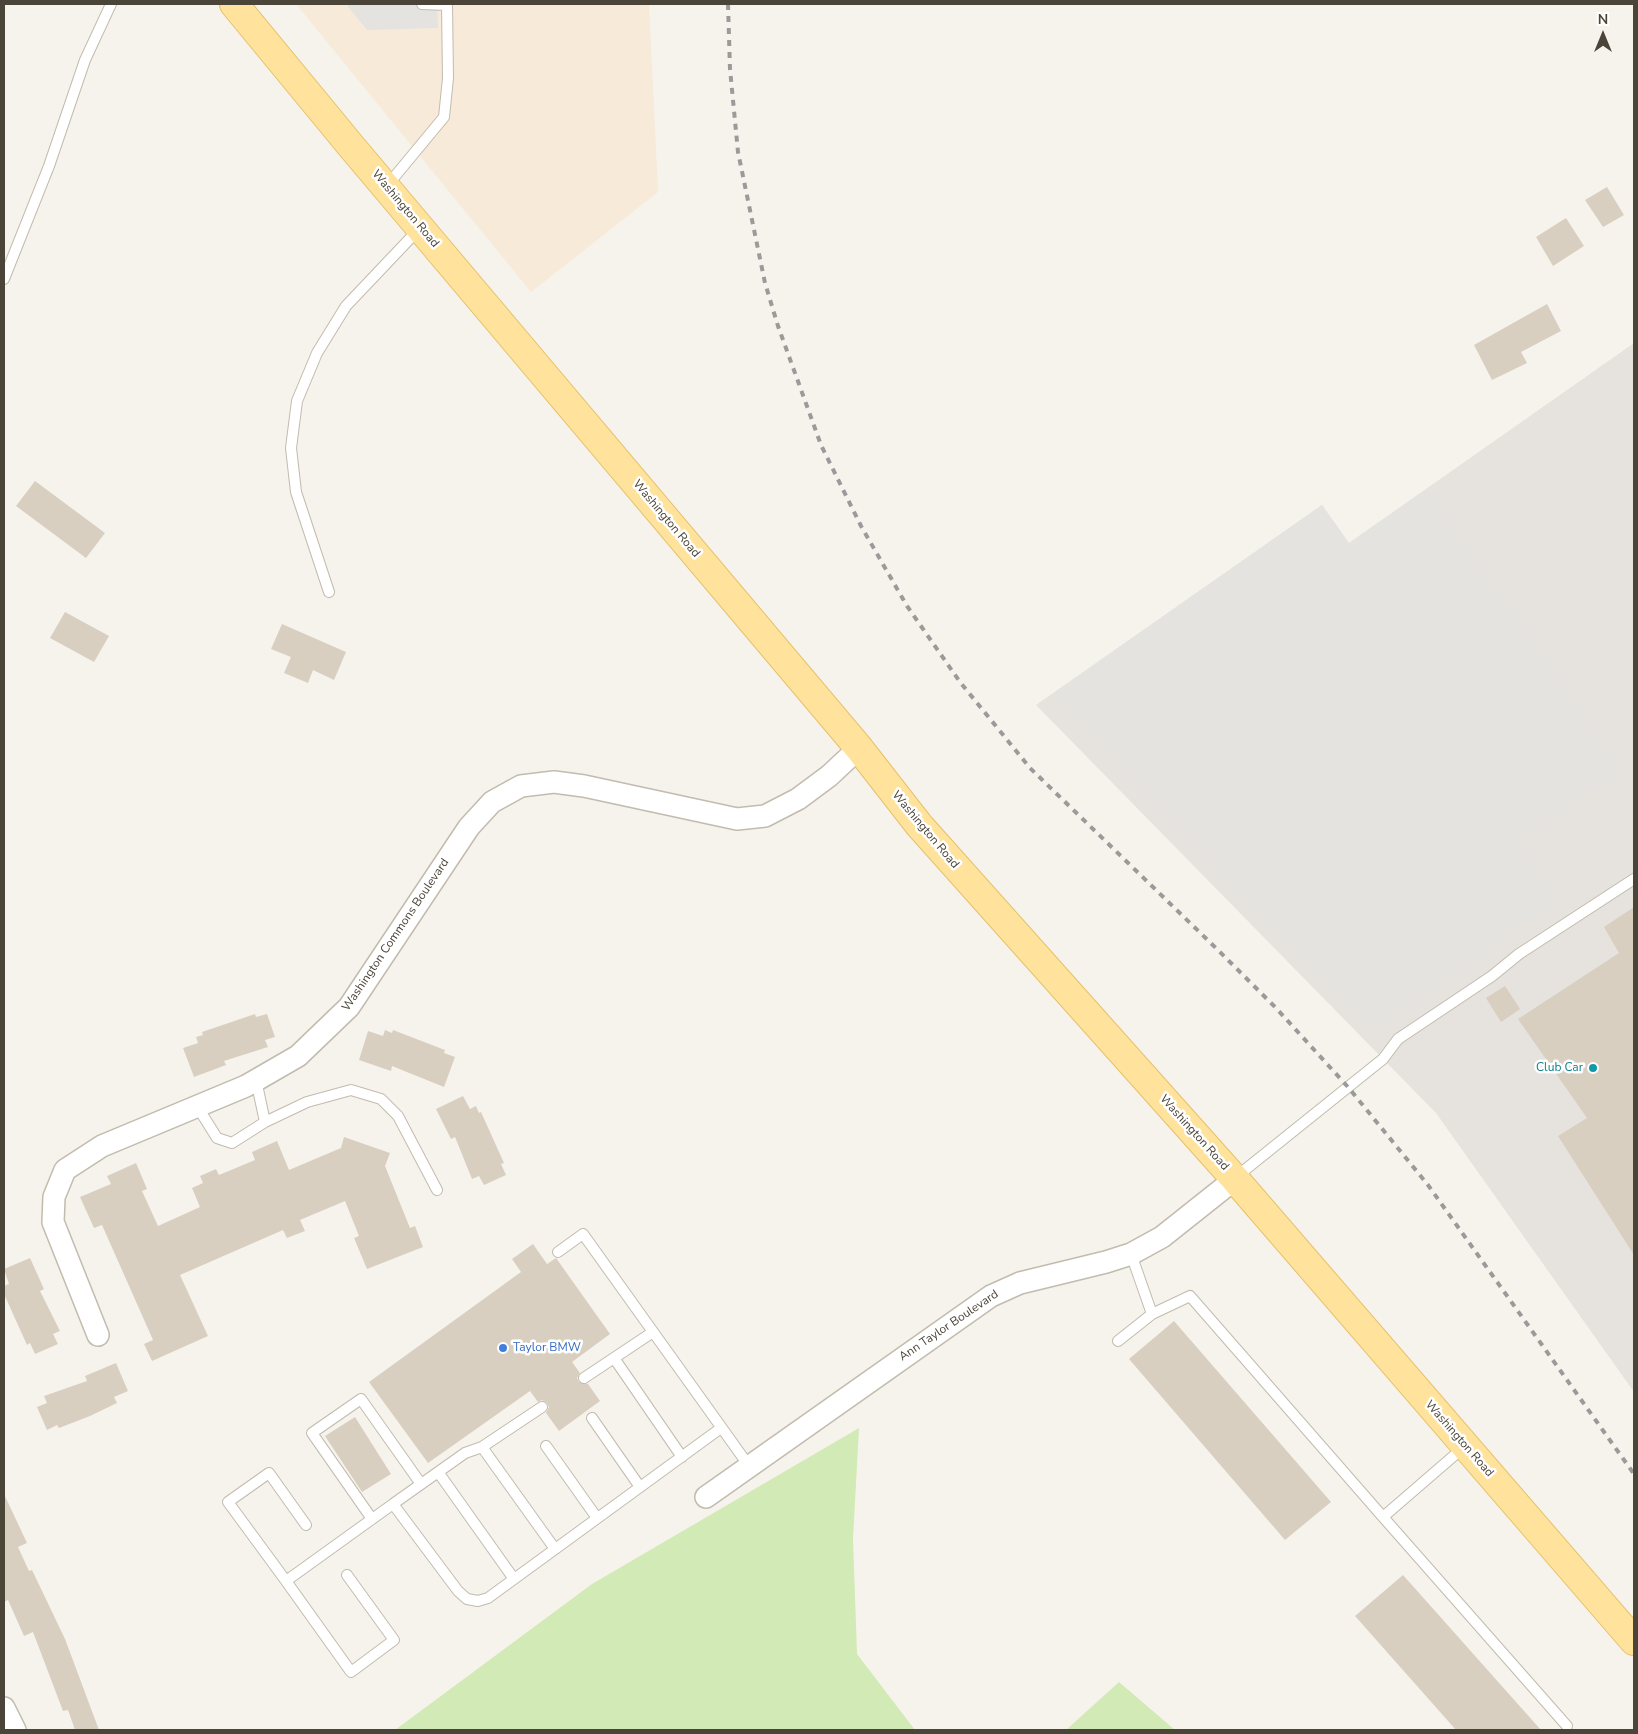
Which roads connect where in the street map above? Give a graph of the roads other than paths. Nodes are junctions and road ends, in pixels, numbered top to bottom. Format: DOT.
graph roads {
  1 [pos="112,4"];
  2 [pos="234,4"];
  3 [pos="422,4"];
  4 [pos="447,4"];
  5 [pos="386,187"];
  6 [pos="420,227"];
  7 [pos="4,278"];
  8 [pos="329,592"];
  9 [pos="859,748"];
  10 [pos="1634,879"];
  11 [pos="256,1080"];
  12 [pos="198,1106"];
  13 [pos="265,1122"];
  14 [pos="1235,1179"];
  15 [pos="437,1190"];
  16 [pos="558,1252"];
  17 [pos="1131,1254"];
  18 [pos="1152,1314"];
  19 [pos="653,1332"];
  20 [pos="98,1335"];
  21 [pos="1118,1341"];
  22 [pos="614,1358"];
  23 [pos="584,1378"];
  24 [pos="542,1407"];
  25 [pos="592,1418"];
  26 [pos="722,1428"];
  27 [pos="546,1446"];
  28 [pos="1464,1446"];
  29 [pos="482,1447"];
  30 [pos="682,1457"];
  31 [pos="749,1466"];
  32 [pos="438,1472"];
  33 [pos="421,1484"];
  34 [pos="640,1487"];
  35 [pos="706,1498"];
  36 [pos="393,1504"];
  37 [pos="1383,1517"];
  38 [pos="597,1518"];
  39 [pos="372,1519"];
  40 [pos="306,1524"];
  41 [pos="555,1549"];
  42 [pos="347,1575"];
  43 [pos="514,1579"];
  44 [pos="286,1581"];
  45 [pos="1634,1641"];
  46 [pos="4,1708"];
  47 [pos="1567,1726"];
  48 [pos="15,1730"];
  1 -- 7 [label="lane"];
  2 -- 5 [label="main road, Washington Road"];
  3 -- 4 [label="lane"];
  4 -- 5 [label="lane"];
  5 -- 6 [label="main road, Washington Road"];
  6 -- 8 [label="lane"];
  6 -- 9 [label="main road, Washington Road"];
  9 -- 11 [label="street, Washington Commons Boulevard"];
  9 -- 14 [label="main road, Washington Road"];
  10 -- 14 [label="lane"];
  11 -- 12 [label="street, Washington Commons Boulevard"];
  11 -- 13 [label="lane"];
  12 -- 13 [label="lane"];
  12 -- 20 [label="street, Washington Commons Boulevard"];
  13 -- 15 [label="lane"];
  14 -- 17 [label="street, Ann Taylor Boulevard"];
  14 -- 28 [label="main road, Washington Road"];
  16 -- 19 [label="lane"];
  17 -- 18 [label="lane"];
  17 -- 31 [label="street, Ann Taylor Boulevard"];
  18 -- 21 [label="lane"];
  18 -- 37 [label="lane"];
  19 -- 22 [label="lane"];
  19 -- 26 [label="lane"];
  22 -- 23 [label="lane"];
  22 -- 30 [label="lane"];
  24 -- 29 [label="lane"];
  25 -- 34 [label="lane"];
  26 -- 30 [label="lane"];
  26 -- 31 [label="lane"];
  27 -- 38 [label="lane"];
  28 -- 37 [label="lane"];
  28 -- 45 [label="main road, Washington Road"];
  29 -- 32 [label="lane"];
  29 -- 41 [label="lane"];
  30 -- 34 [label="lane"];
  31 -- 35 [label="street, Ann Taylor Boulevard"];
  32 -- 33 [label="lane"];
  32 -- 43 [label="lane"];
  33 -- 36 [label="lane"];
  33 -- 39 [label="lane"];
  34 -- 38 [label="lane"];
  36 -- 39 [label="lane"];
  36 -- 43 [label="lane"];
  37 -- 47 [label="lane"];
  38 -- 41 [label="lane"];
  39 -- 44 [label="lane"];
  40 -- 44 [label="lane"];
  41 -- 43 [label="lane"];
  42 -- 44 [label="lane"];
  46 -- 48 [label="street"];
}
